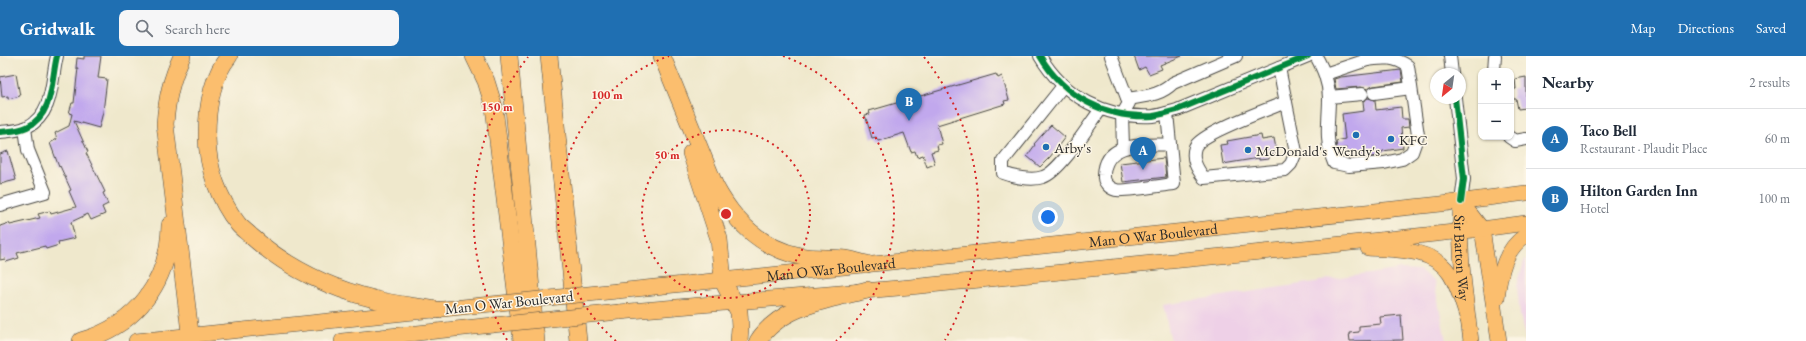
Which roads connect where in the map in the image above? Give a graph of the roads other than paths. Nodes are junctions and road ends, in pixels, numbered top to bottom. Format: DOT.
graph roads {
  1 [pos="57,56"];
  2 [pos="182,56"];
  3 [pos="229,56"];
  4 [pos="474,56"];
  5 [pos="509,56"];
  6 [pos="549,56"];
  7 [pos="659,56"];
  8 [pos="662,56"];
  9 [pos="1040,56"];
  10 [pos="1111,56"];
  11 [pos="1236,56"];
  12 [pos="1308,56"];
  13 [pos="1316,56"];
  14 [pos="1450,56"];
  15 [pos="1495,56"];
  16 [pos="1366,58"];
  17 [pos="1290,60"];
  18 [pos="1280,68"];
  19 [pos="1451,68"];
  20 [pos="1494,68"];
  21 [pos="1325,74"];
  22 [pos="1063,86"];
  23 [pos="1412,92"];
  24 [pos="1329,97"];
  25 [pos="1128,99"];
  26 [pos="1286,102"];
  27 [pos="1456,104"];
  28 [pos="1101,109"];
  29 [pos="1167,113"];
  30 [pos="1122,115"];
  31 [pos="25,128"];
  32 [pos="0,132"];
  33 [pos="1514,140"];
  34 [pos="1526,140"];
  35 [pos="1170,144"];
  36 [pos="1123,147"];
  37 [pos="171,175"];
  38 [pos="1526,193"];
  39 [pos="1461,202"];
  40 [pos="0,205"];
  41 [pos="1526,223"];
  42 [pos="1482,229"];
  43 [pos="1459,231"];
  44 [pos="1526,235"];
  45 [pos="1323,246"];
  46 [pos="867,264"];
  47 [pos="723,281"];
  48 [pos="867,290"];
  49 [pos="733,301"];
  50 [pos="437,310"];
  51 [pos="1494,317"];
  52 [pos="1468,320"];
  53 [pos="191,338"];
  54 [pos="81,341"];
  55 [pos="136,341"];
  56 [pos="342,341"];
  57 [pos="522,341"];
  58 [pos="536,341"];
  59 [pos="578,341"];
  60 [pos="739,341"];
  61 [pos="758,341"];
  62 [pos="1471,341"];
  63 [pos="1499,341"];
  1 -- 31 [label="street"];
  2 -- 37 [label="highway"];
  3 -- 50 [label="highway"];
  4 -- 57 [label="highway"];
  5 -- 58 [label="highway"];
  6 -- 59 [label="highway"];
  7 -- 47 [label="highway"];
  8 -- 46 [label="highway"];
  9 -- 22 [label="street"];
  10 -- 25 [label="street"];
  11 -- 25 [label="street"];
  12 -- 17 [label="street"];
  13 -- 21 [label="street"];
  14 -- 19 [label="street"];
  15 -- 20 [label="street"];
  16 -- 21 [label="street"];
  16 -- 23 [label="street"];
  17 -- 18 [label="street"];
  18 -- 26 [label="street"];
  18 -- 29 [label="street"];
  21 -- 24 [label="street"];
  22 -- 28 [label="street"];
  22 -- 28 [label="street"];
  23 -- 24 [label="street"];
  23 -- 24 [label="street"];
  25 -- 30 [label="street"];
  26 -- 26 [label="street"];
  27 -- 39 [label="street"];
  28 -- 30 [label="street"];
  29 -- 30 [label="street"];
  29 -- 35 [label="street"];
  30 -- 36 [label="street"];
  31 -- 32 [label="street"];
  31 -- 40 [label="street"];
  33 -- 34 [label="street"];
  35 -- 36 [label="street"];
  35 -- 36 [label="street"];
  37 -- 53 [label="highway"];
  37 -- 54 [label="highway"];
  38 -- 39 [label="main road, Man O War Boulevard"];
  39 -- 42 [label="main road, Sir Barton Way"];
  39 -- 43 [label="main road, Sir Barton Way"];
  39 -- 46 [label="main road, Man O War Boulevard"];
  41 -- 42 [label="main road, Man O War Boulevard"];
  42 -- 43 [label="main road, Man O War Boulevard"];
  42 -- 51 [label="main road, Sir Barton Way"];
  43 -- 45 [label="main road, Man O War Boulevard"];
  43 -- 52 [label="main road, Sir Barton Way"];
  44 -- 51 [label="main road"];
  45 -- 48 [label="main road, Man O War Boulevard"];
  45 -- 52 [label="main road"];
  46 -- 47 [label="main road, Man O War Boulevard"];
  47 -- 49 [label="highway"];
  47 -- 50 [label="main road, Man O War Boulevard, bridge"];
  48 -- 49 [label="main road, Man O War Boulevard"];
  48 -- 61 [label="highway"];
  49 -- 56 [label="main road, Man O War Boulevard, bridge"];
  49 -- 60 [label="highway"];
  50 -- 53 [label="main road, Man O War Boulevard"];
  51 -- 63 [label="main road, Sir Barton Way"];
  52 -- 62 [label="main road, Sir Barton Way"];
  53 -- 55 [label="main road, Man O War Boulevard"];
}
